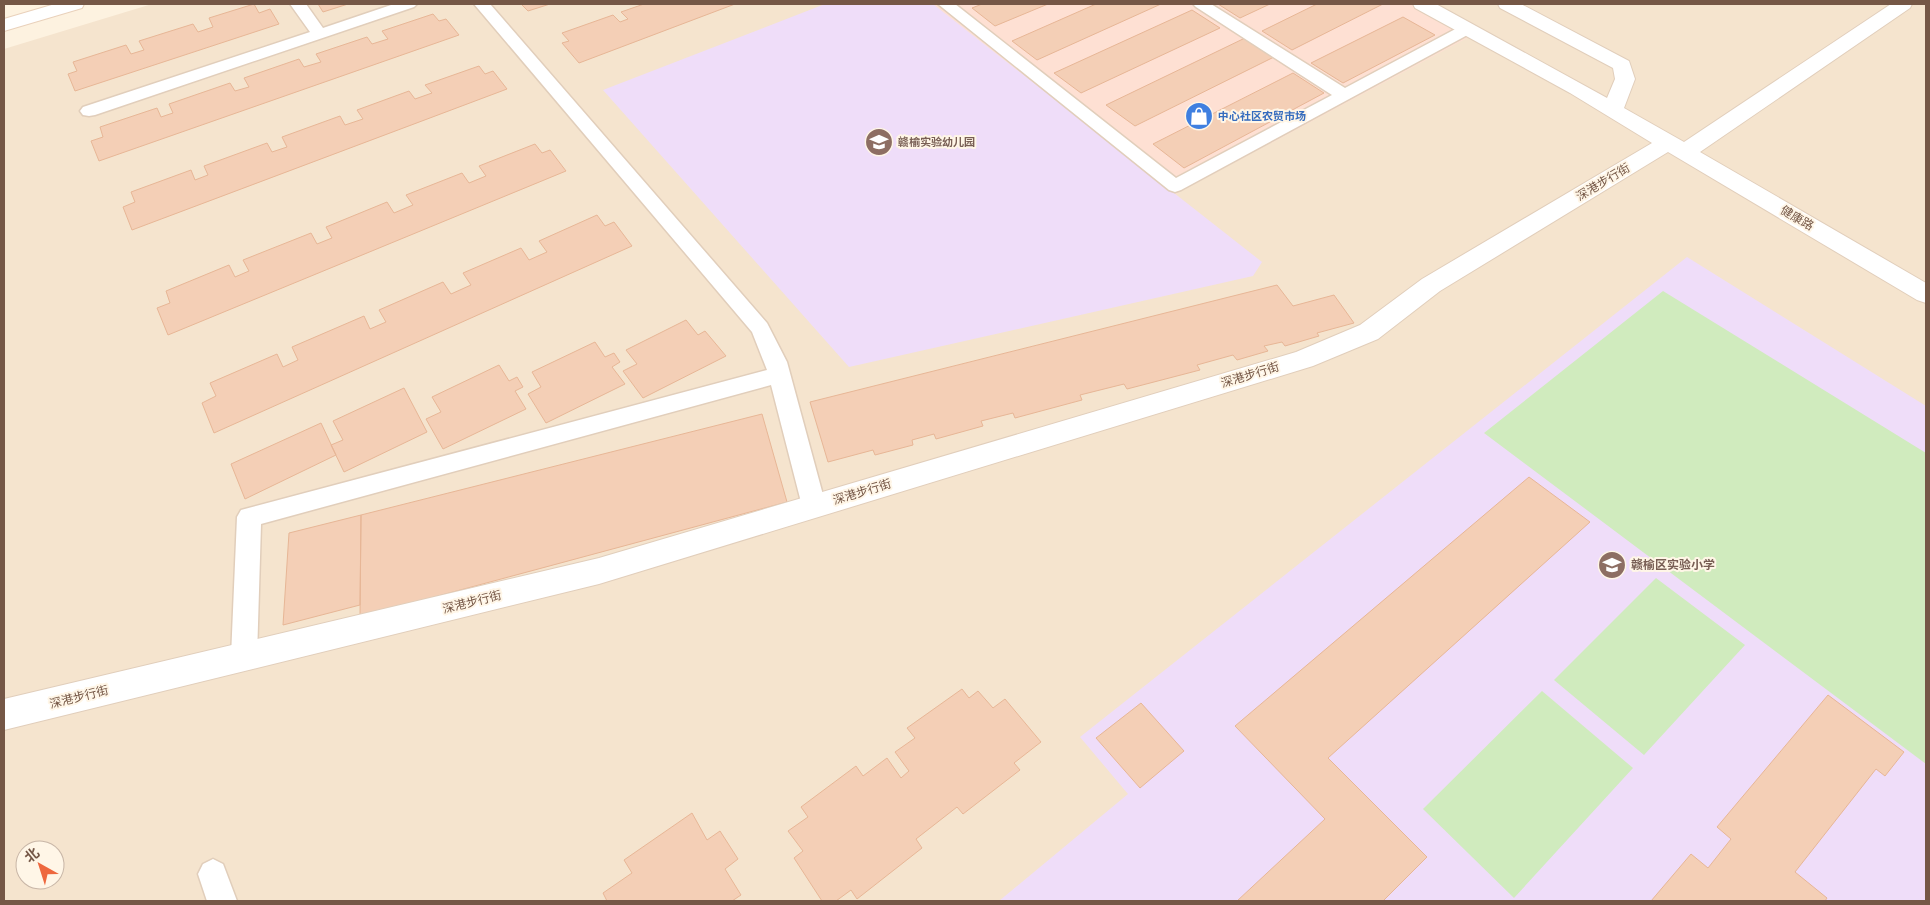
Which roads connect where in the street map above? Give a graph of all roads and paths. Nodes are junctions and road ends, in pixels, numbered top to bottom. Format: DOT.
graph roads {
  1 [pos="22,4"];
  2 [pos="75,4"];
  3 [pos="298,4"];
  4 [pos="409,4"];
  5 [pos="482,4"];
  6 [pos="946,4"];
  7 [pos="1201,4"];
  8 [pos="1422,4"];
  9 [pos="1507,4"];
  10 [pos="1903,4"];
  11 [pos="4,9"];
  12 [pos="4,25"];
  13 [pos="1468,29"];
  14 [pos="318,34"];
  15 [pos="1344,95"];
  16 [pos="1613,110"];
  17 [pos="89,112"];
  18 [pos="1677,147"];
  19 [pos="1926,294"];
  20 [pos="779,375"];
  21 [pos="814,506"];
  22 [pos="244,657"];
  23 [pos="4,715"];
  24 [pos="213,874"];
  25 [pos="222,901"];
  1 -- 11 [label="street"];
  2 -- 12 [label="street"];
  3 -- 14 [label="lane"];
  4 -- 14 [label="lane"];
  5 -- 20 [label="lane"];
  6 -- 15 [label="lane"];
  7 -- 15 [label="lane"];
  8 -- 13 [label="street, 健康路"];
  9 -- 16 [label="street"];
  10 -- 18 [label="street, 深港步行街"];
  13 -- 15 [label="lane"];
  13 -- 16 [label="street, 健康路"];
  14 -- 17 [label="lane"];
  16 -- 18 [label="street, 健康路"];
  18 -- 19 [label="street, 健康路"];
  18 -- 21 [label="street, 深港步行街"];
  20 -- 21 [label="lane"];
  20 -- 22 [label="lane"];
  21 -- 22 [label="street, 深港步行街"];
  22 -- 23 [label="street, 深港步行街"];
  24 -- 25 [label="lane"];
}
